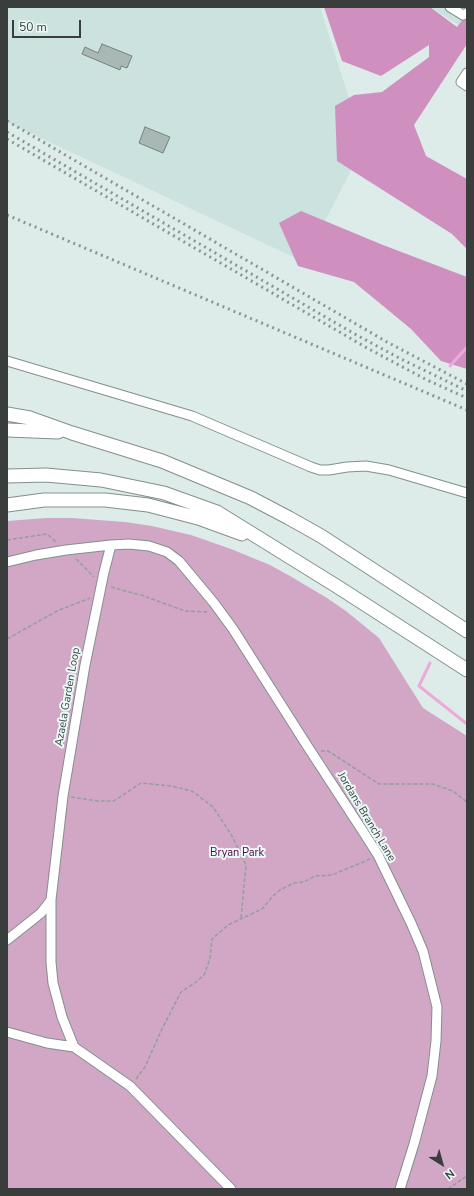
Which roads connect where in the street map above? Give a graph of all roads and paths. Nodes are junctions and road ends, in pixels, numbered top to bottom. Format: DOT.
graph roads {
  1 [pos="450,7"];
  2 [pos="467,13"];
  3 [pos="467,73"];
  4 [pos="467,86"];
  5 [pos="7,361"];
  6 [pos="7,414"];
  7 [pos="7,430"];
  8 [pos="72,433"];
  9 [pos="7,476"];
  10 [pos="467,493"];
  11 [pos="7,505"];
  12 [pos="111,545"];
  13 [pos="274,546"];
  14 [pos="7,562"];
  15 [pos="99,594"];
  16 [pos="467,631"];
  17 [pos="7,639"];
  18 [pos="467,670"];
  19 [pos="311,750"];
  20 [pos="63,796"];
  21 [pos="467,802"];
  22 [pos="378,855"];
  23 [pos="51,900"];
  24 [pos="241,918"];
  25 [pos="7,940"];
  26 [pos="7,1032"];
  27 [pos="74,1046"];
  28 [pos="130,1086"];
  29 [pos="467,1176"];
  30 [pos="231,1189"];
  31 [pos="400,1189"];
  32 [pos="448,1189"];
  1 -- 2 [label="street"];
  3 -- 4 [label="street"];
  5 -- 10 [label="street"];
  6 -- 8 [label="highway"];
  7 -- 8 [label="highway"];
  8 -- 16 [label="highway"];
  9 -- 13 [label="highway"];
  11 -- 13 [label="highway"];
  12 -- 14 [label="street"];
  12 -- 15 [label="street, Azaela Garden Loop"];
  12 -- 19 [label="street, Jordans Branch Lane"];
  13 -- 18 [label="highway"];
  15 -- 17 [label="path"];
  15 -- 20 [label="street, Azaela Garden Loop"];
  19 -- 21 [label="path"];
  19 -- 22 [label="street, Jordans Branch Lane"];
  20 -- 23 [label="street, Azaela Garden Loop"];
  20 -- 24 [label="path"];
  22 -- 24 [label="path"];
  22 -- 31 [label="street, Jordans Branch Lane"];
  23 -- 25 [label="street"];
  23 -- 27 [label="street, Azaela Garden Loop"];
  24 -- 28 [label="path"];
  26 -- 27 [label="street"];
  27 -- 28 [label="street"];
  28 -- 30 [label="street"];
  29 -- 32 [label="path"];
}
